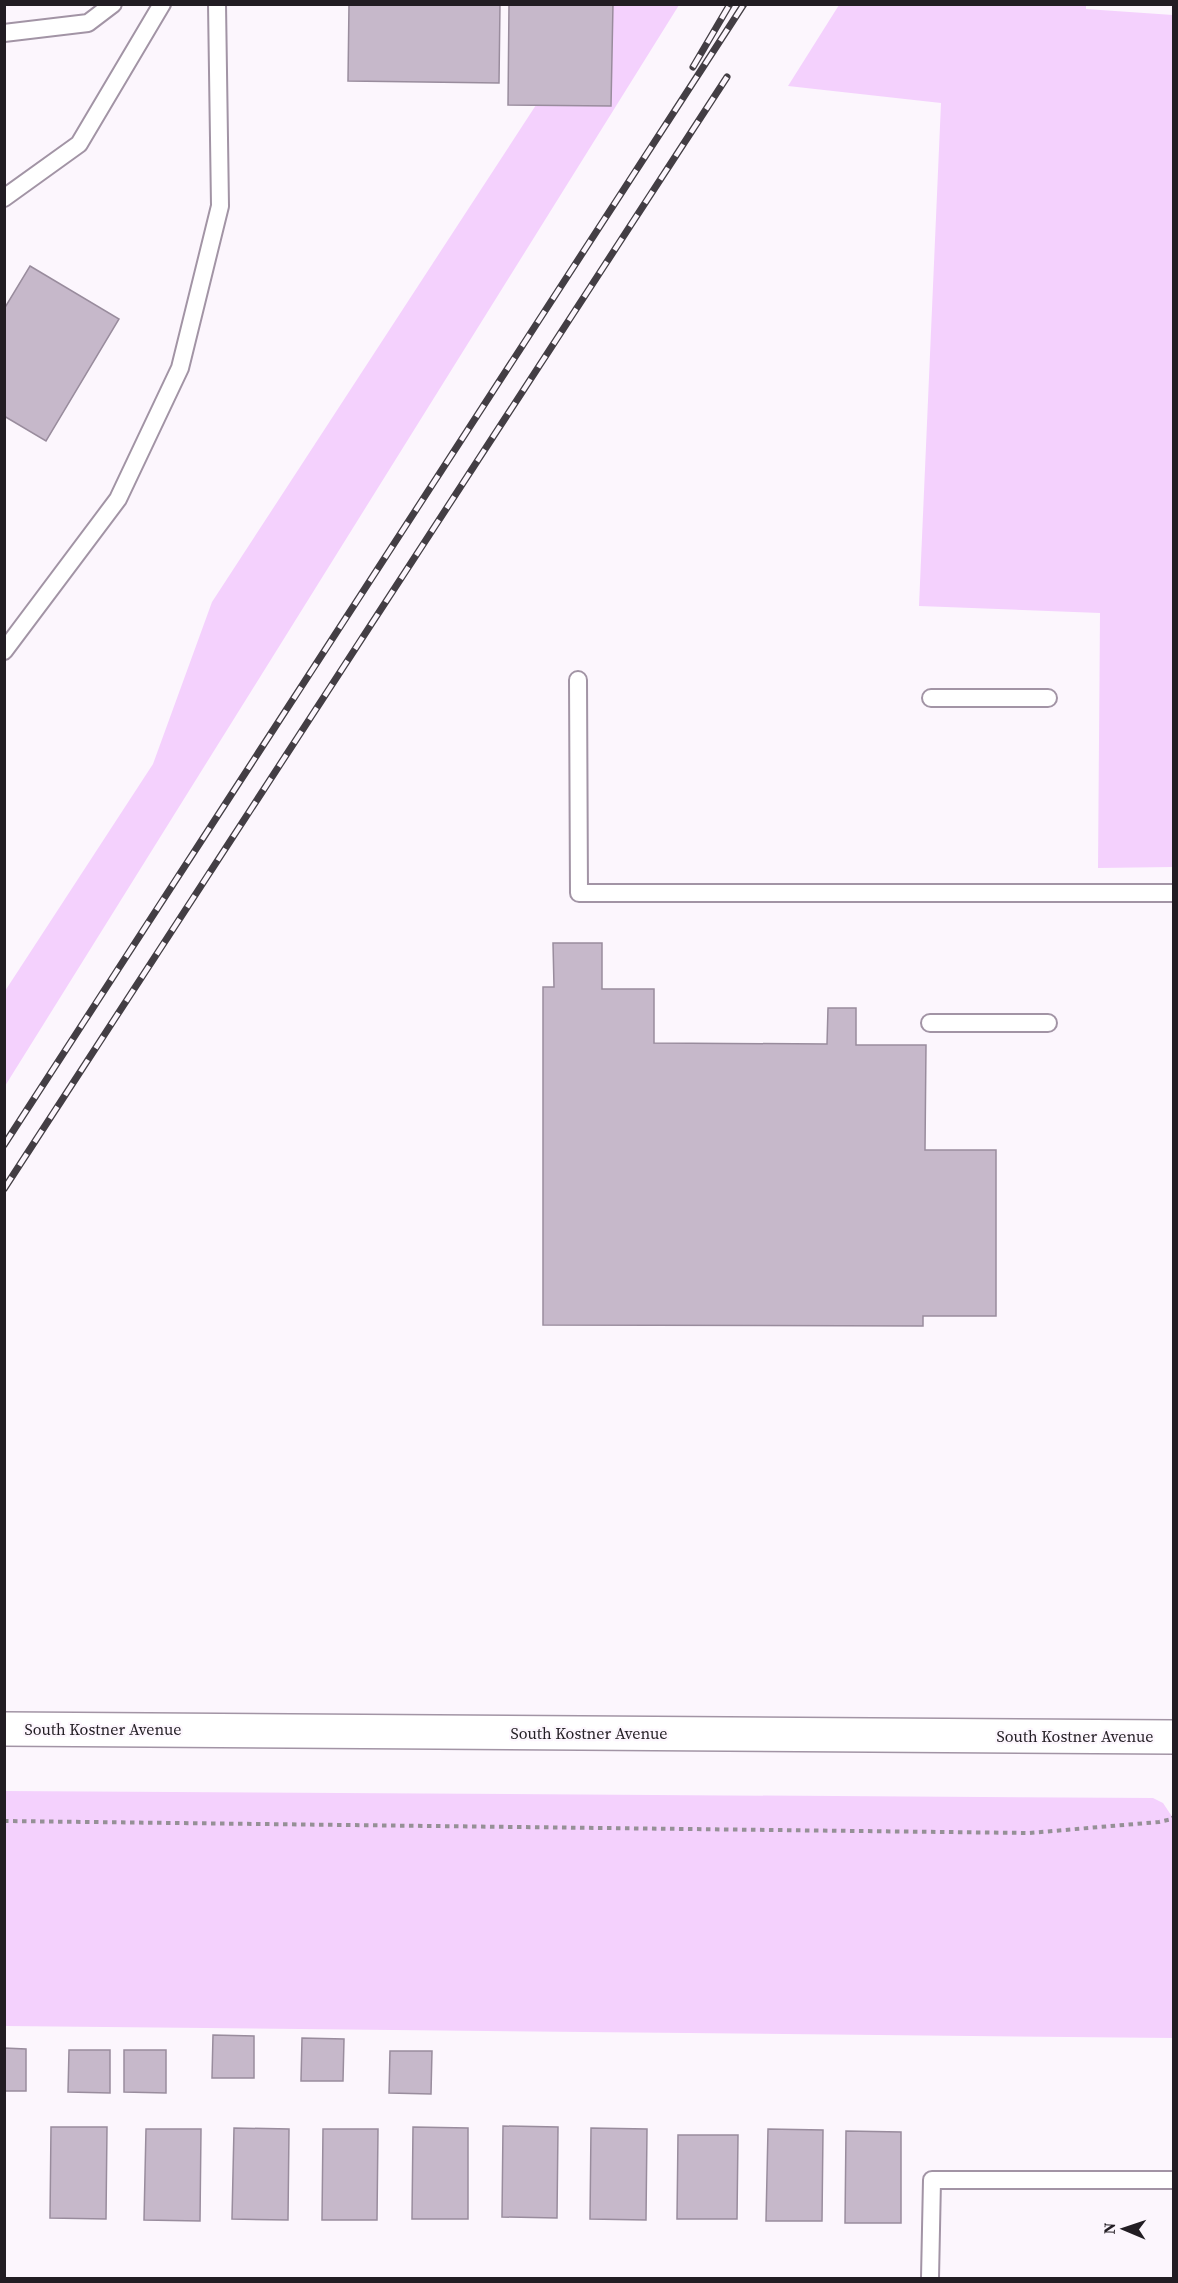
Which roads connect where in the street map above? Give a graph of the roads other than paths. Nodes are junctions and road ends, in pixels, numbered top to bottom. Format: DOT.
graph roads {
  1 [pos="113,4"];
  2 [pos="162,4"];
  3 [pos="217,4"];
  4 [pos="4,33"];
  5 [pos="4,198"];
  6 [pos="4,651"];
  7 [pos="578,680"];
  8 [pos="931,698"];
  9 [pos="1048,698"];
  10 [pos="1173,893"];
  11 [pos="930,1023"];
  12 [pos="1048,1023"];
  13 [pos="4,1729"];
  14 [pos="1173,1737"];
  15 [pos="1173,2181"];
  16 [pos="930,2278"];
  1 -- 4 [label="lane"];
  2 -- 5 [label="lane"];
  3 -- 6 [label="lane"];
  7 -- 10 [label="lane"];
  8 -- 9 [label="lane"];
  11 -- 12 [label="lane"];
  13 -- 14 [label="street, South Kostner Avenue"];
  15 -- 16 [label="lane"];
}
